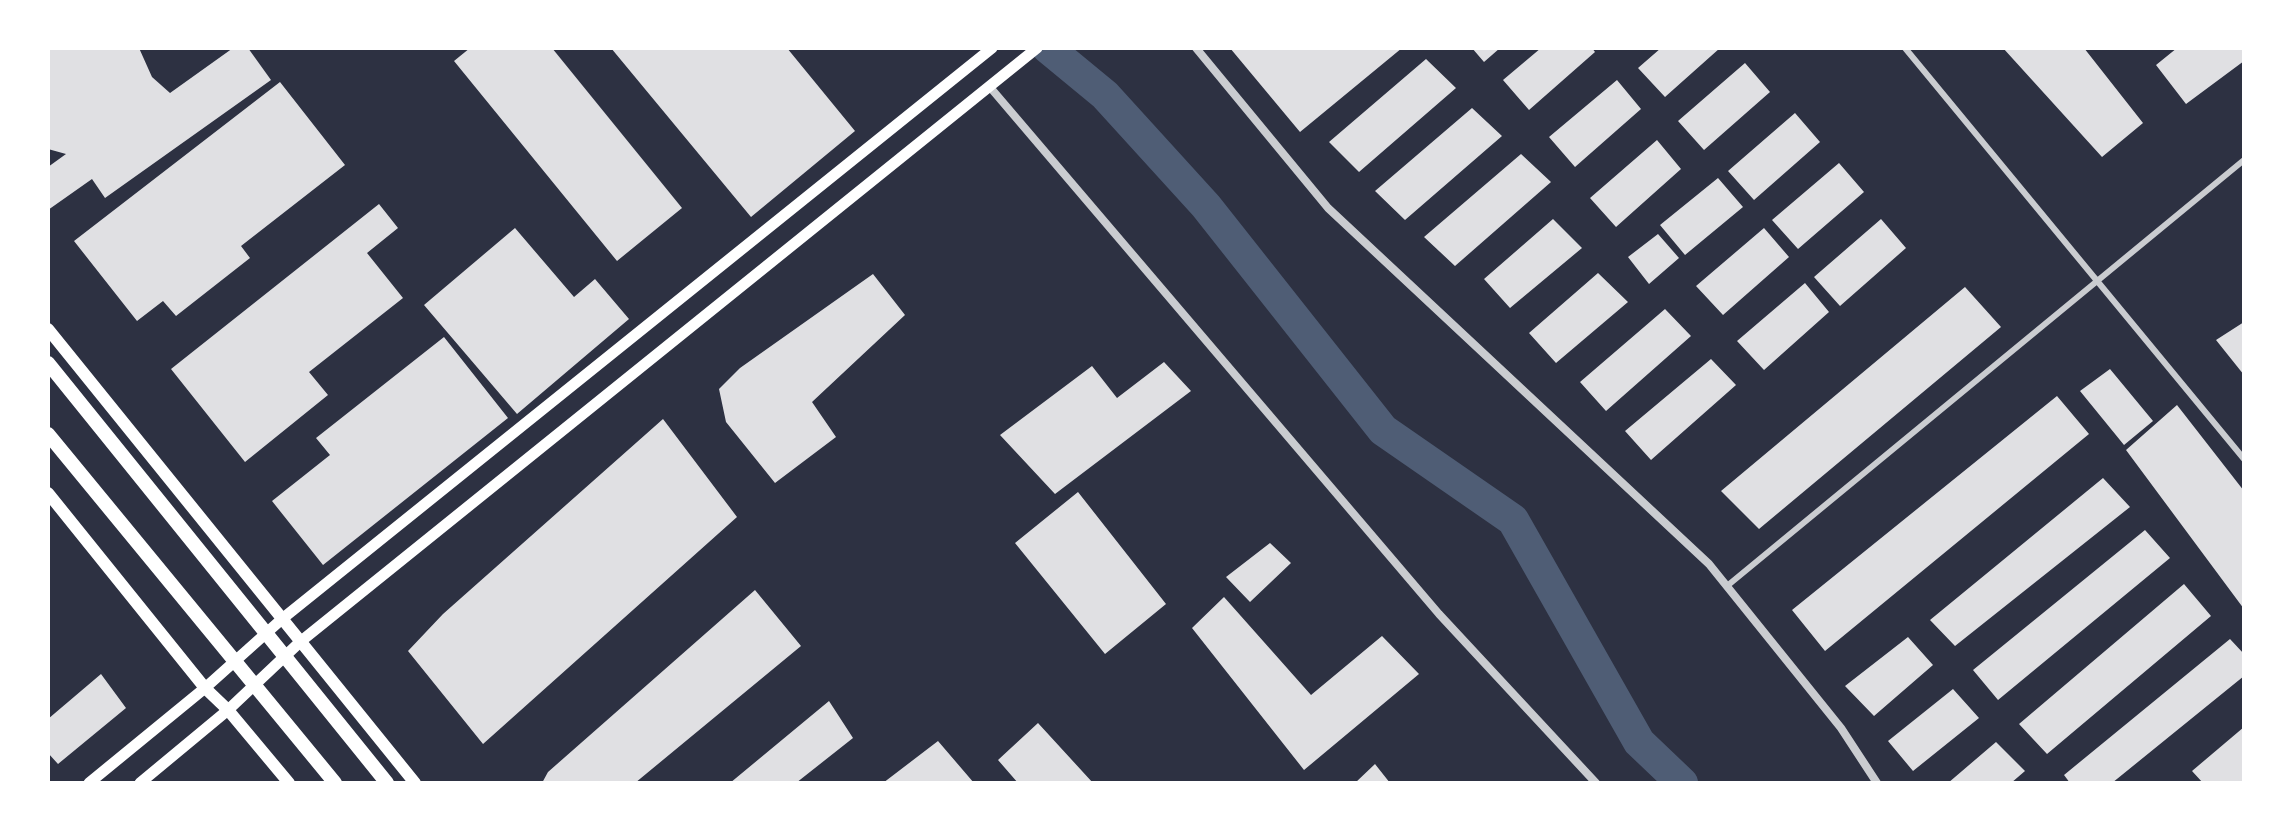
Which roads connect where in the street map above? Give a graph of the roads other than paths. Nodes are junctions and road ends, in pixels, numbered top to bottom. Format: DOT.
graph roads {
  1 [pos="992,48"];
  2 [pos="1037,48"];
  3 [pos="1196,48"];
  4 [pos="1905,48"];
  5 [pos="989,86"];
  6 [pos="2244,160"];
  7 [pos="2097,281"];
  8 [pos="48,329"];
  9 [pos="48,363"];
  10 [pos="48,434"];
  11 [pos="2244,459"];
  12 [pos="48,493"];
  13 [pos="1727,586"];
  14 [pos="282,619"];
  15 [pos="300,642"];
  16 [pos="205,688"];
  17 [pos="228,710"];
  18 [pos="89,783"];
  19 [pos="140,783"];
  20 [pos="289,783"];
  21 [pos="335,783"];
  22 [pos="387,783"];
  23 [pos="415,783"];
  24 [pos="1596,783"];
  25 [pos="1877,783"];
  1 -- 14 [label="main road"];
  2 -- 5 [label="main road"];
  3 -- 13 [label="street"];
  4 -- 7 [label="street"];
  5 -- 15 [label="main road"];
  5 -- 24 [label="street"];
  6 -- 7 [label="street"];
  7 -- 11 [label="street"];
  7 -- 13 [label="street"];
  8 -- 14 [label="main road"];
  9 -- 22 [label="highway"];
  10 -- 21 [label="highway"];
  12 -- 16 [label="main road"];
  13 -- 25 [label="street"];
  14 -- 15 [label="main road"];
  14 -- 16 [label="main road"];
  15 -- 17 [label="main road"];
  15 -- 23 [label="main road"];
  16 -- 17 [label="main road"];
  16 -- 18 [label="main road"];
  17 -- 19 [label="main road"];
  17 -- 20 [label="main road"];
}
